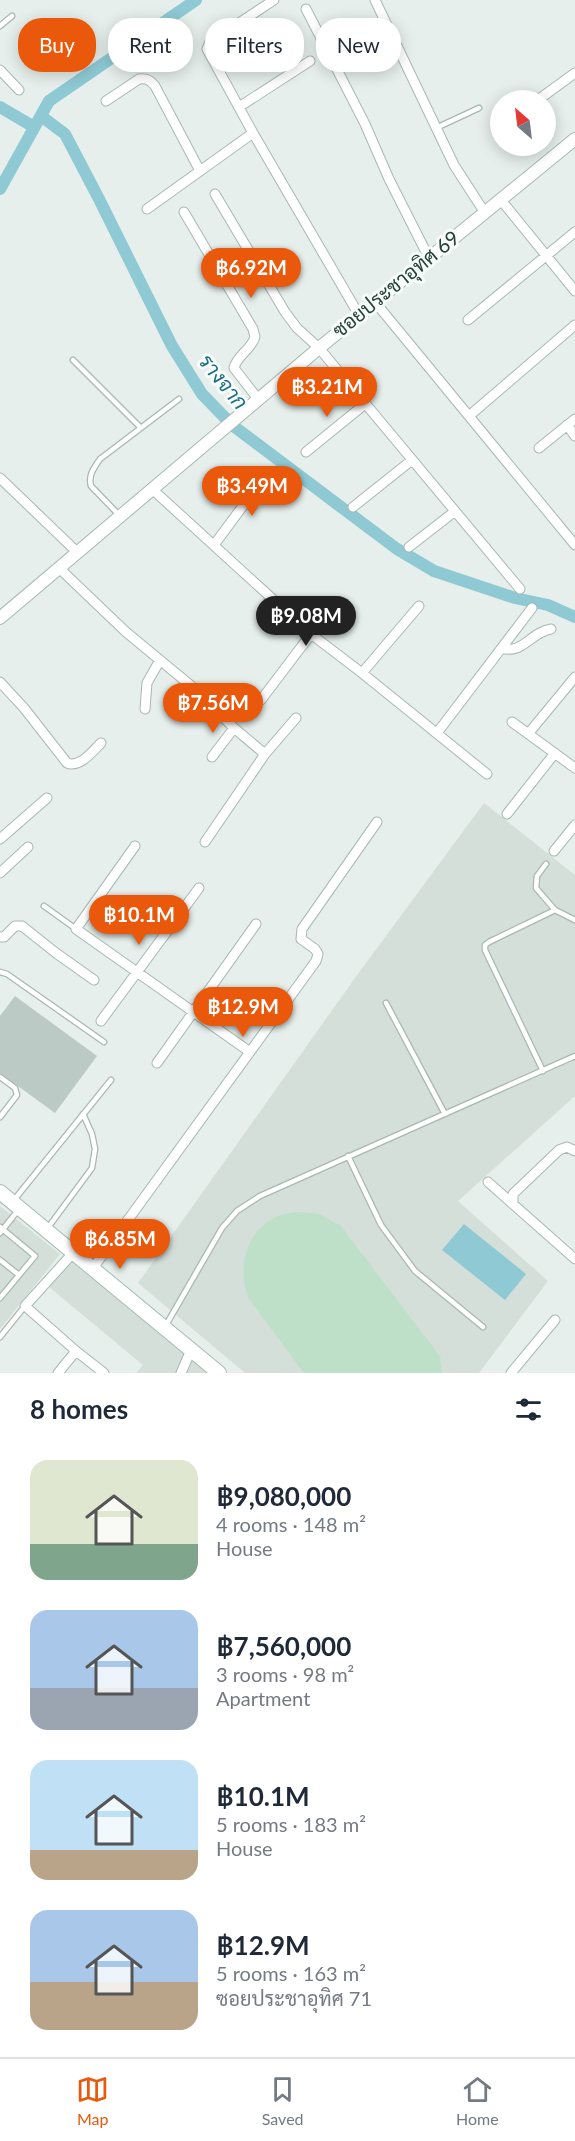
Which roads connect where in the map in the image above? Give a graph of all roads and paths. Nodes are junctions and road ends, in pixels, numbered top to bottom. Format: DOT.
graph roads {
  1 [pos="274,0"];
  2 [pos="376,1"];
  3 [pos="306,9"];
  4 [pos="12,16"];
  5 [pos="0,26"];
  6 [pos="310,61"];
  7 [pos="0,70"];
  8 [pos="575,73"];
  9 [pos="19,90"];
  10 [pos="552,90"];
  11 [pos="106,101"];
  12 [pos="239,107"];
  13 [pos="479,108"];
  14 [pos="436,128"];
  15 [pos="253,133"];
  16 [pos="575,139"];
  17 [pos="200,171"];
  18 [pos="215,194"];
  19 [pos="501,200"];
  20 [pos="147,209"];
  21 [pos="184,212"];
  22 [pos="485,213"];
  23 [pos="575,232"];
  24 [pos="546,255"];
  25 [pos="429,258"];
  26 [pos="575,291"];
  27 [pos="375,303"];
  28 [pos="359,315"];
  29 [pos="468,320"];
  30 [pos="575,325"];
  31 [pos="319,348"];
  32 [pos="73,360"];
  33 [pos="179,399"];
  34 [pos="258,399"];
  35 [pos="365,404"];
  36 [pos="469,416"];
  37 [pos="571,422"];
  38 [pos="141,428"];
  39 [pos="575,436"];
  40 [pos="539,448"];
  41 [pos="306,452"];
  42 [pos="412,460"];
  43 [pos="268,472"];
  44 [pos="0,478"];
  45 [pos="153,489"];
  46 [pos="353,507"];
  47 [pos="454,512"];
  48 [pos="120,516"];
  49 [pos="575,545"];
  50 [pos="214,546"];
  51 [pos="409,547"];
  52 [pos="77,552"];
  53 [pos="59,568"];
  54 [pos="520,590"];
  55 [pos="419,606"];
  56 [pos="532,608"];
  57 [pos="0,618"];
  58 [pos="551,629"];
  59 [pos="311,634"];
  60 [pos="502,648"];
  61 [pos="160,660"];
  62 [pos="362,672"];
  63 [pos="575,677"];
  64 [pos="0,682"];
  65 [pos="261,700"];
  66 [pos="145,709"];
  67 [pos="296,718"];
  68 [pos="512,722"];
  69 [pos="234,728"];
  70 [pos="437,733"];
  71 [pos="528,734"];
  72 [pos="101,743"];
  73 [pos="555,753"];
  74 [pos="265,754"];
  75 [pos="212,757"];
  76 [pos="575,767"];
  77 [pos="487,774"];
  78 [pos="47,798"];
  79 [pos="507,814"];
  80 [pos="377,822"];
  81 [pos="573,831"];
  82 [pos="0,839"];
  83 [pos="205,842"];
  84 [pos="135,846"];
  85 [pos="28,847"];
  86 [pos="554,851"];
  87 [pos="546,864"];
  88 [pos="0,873"];
  89 [pos="200,888"];
  90 [pos="44,906"];
  91 [pos="555,910"];
  92 [pos="575,920"];
  93 [pos="256,924"];
  94 [pos="76,929"];
  95 [pos="0,937"];
  96 [pos="0,972"];
  97 [pos="137,972"];
  98 [pos="94,980"];
  99 [pos="386,1003"];
  100 [pos="194,1012"];
  101 [pos="101,1021"];
  102 [pos="104,1042"];
  103 [pos="250,1052"];
  104 [pos="575,1056"];
  105 [pos="158,1063"];
  106 [pos="543,1071"];
  107 [pos="0,1077"];
  108 [pos="111,1080"];
  109 [pos="83,1114"];
  110 [pos="446,1114"];
  111 [pos="0,1117"];
  112 [pos="575,1151"];
  113 [pos="348,1156"];
  114 [pos="488,1182"];
  115 [pos="0,1192"];
  116 [pos="513,1203"];
  117 [pos="16,1206"];
  118 [pos="1,1230"];
  119 [pos="45,1231"];
  120 [pos="73,1253"];
  121 [pos="575,1258"];
  122 [pos="0,1260"];
  123 [pos="93,1268"];
  124 [pos="19,1275"];
  125 [pos="0,1298"];
  126 [pos="25,1306"];
  127 [pos="555,1320"];
  128 [pos="165,1328"];
  129 [pos="483,1328"];
  130 [pos="0,1337"];
  131 [pos="191,1350"];
  132 [pos="76,1352"];
  133 [pos="58,1373"];
  134 [pos="104,1373"];
  135 [pos="182,1373"];
  136 [pos="219,1373"];
  137 [pos="511,1373"];
  1 -- 12 [label="street"];
  2 -- 14 [label="street"];
  3 -- 25 [label="street"];
  4 -- 5 [label="lane"];
  6 -- 12 [label="street"];
  7 -- 9 [label="street"];
  8 -- 10 [label="street"];
  11 -- 17 [label="street"];
  12 -- 15 [label="street"];
  13 -- 14 [label="lane"];
  14 -- 22 [label="street"];
  15 -- 17 [label="street"];
  15 -- 28 [label="street"];
  16 -- 19 [label="street, ซอยประชาอุทิศ 69"];
  17 -- 20 [label="street"];
  18 -- 31 [label="street"];
  19 -- 22 [label="street, ซอยประชาอุทิศ 69"];
  19 -- 24 [label="street"];
  21 -- 34 [label="street"];
  22 -- 25 [label="street, ซอยประชาอุทิศ 69"];
  23 -- 24 [label="street"];
  24 -- 26 [label="street"];
  24 -- 29 [label="street"];
  25 -- 27 [label="street, ซอยประชาอุทิศ 69"];
  27 -- 28 [label="street, ซอยประชาอุทิศ 69"];
  27 -- 36 [label="street"];
  28 -- 31 [label="street, ซอยประชาอุทิศ 69"];
  30 -- 36 [label="street"];
  31 -- 34 [label="street, ซอยประชาอุทิศ 69"];
  31 -- 35 [label="street"];
  32 -- 38 [label="lane"];
  33 -- 38 [label="lane"];
  34 -- 45 [label="street, ซอยประชาอุทิศ 69"];
  35 -- 41 [label="street"];
  35 -- 42 [label="street"];
  36 -- 49 [label="street"];
  37 -- 39 [label="street"];
  37 -- 40 [label="street"];
  38 -- 48 [label="lane"];
  42 -- 46 [label="street"];
  42 -- 47 [label="street"];
  43 -- 50 [label="street"];
  44 -- 52 [label="street"];
  45 -- 48 [label="street, ซอยประชาอุทิศ 69"];
  45 -- 50 [label="street"];
  47 -- 51 [label="street"];
  47 -- 54 [label="street"];
  48 -- 52 [label="street, ซอยประชาอุทิศ 69"];
  50 -- 59 [label="street"];
  52 -- 53 [label="street, ซอยประชาอุทิศ 69"];
  53 -- 57 [label="street, ซอยประชาอุทิศ 69"];
  53 -- 61 [label="street"];
  55 -- 62 [label="street"];
  56 -- 60 [label="street"];
  58 -- 60 [label="street"];
  59 -- 62 [label="street"];
  59 -- 65 [label="street"];
  60 -- 70 [label="street"];
  61 -- 66 [label="street"];
  61 -- 69 [label="street"];
  62 -- 70 [label="street"];
  63 -- 71 [label="street"];
  64 -- 72 [label="street"];
  67 -- 74 [label="street"];
  68 -- 71 [label="street"];
  69 -- 74 [label="street"];
  69 -- 75 [label="street"];
  70 -- 77 [label="street"];
  71 -- 73 [label="street"];
  73 -- 76 [label="street"];
  73 -- 79 [label="street"];
  74 -- 83 [label="street"];
  78 -- 82 [label="street"];
  80 -- 103 [label="street"];
  81 -- 86 [label="street"];
  84 -- 94 [label="street"];
  85 -- 88 [label="street"];
  87 -- 91 [label="lane"];
  89 -- 97 [label="street"];
  90 -- 94 [label="lane"];
  91 -- 92 [label="lane"];
  91 -- 106 [label="lane"];
  93 -- 100 [label="street"];
  94 -- 97 [label="street"];
  95 -- 98 [label="street"];
  96 -- 102 [label="lane"];
  97 -- 100 [label="street"];
  97 -- 101 [label="street"];
  99 -- 110 [label="lane"];
  100 -- 103 [label="street"];
  100 -- 105 [label="street"];
  103 -- 123 [label="street"];
  104 -- 106 [label="lane"];
  106 -- 110 [label="lane"];
  107 -- 111 [label="lane"];
  108 -- 109 [label="lane"];
  109 -- 117 [label="lane"];
  109 -- 119 [label="lane"];
  110 -- 113 [label="lane"];
  112 -- 116 [label="street"];
  113 -- 128 [label="lane"];
  113 -- 129 [label="lane"];
  114 -- 116 [label="street"];
  115 -- 117 [label="main road"];
  116 -- 121 [label="street"];
  117 -- 118 [label="lane"];
  117 -- 119 [label="main road"];
  118 -- 124 [label="lane"];
  119 -- 120 [label="main road"];
  120 -- 123 [label="main road"];
  120 -- 126 [label="street"];
  122 -- 124 [label="lane"];
  123 -- 128 [label="main road"];
  124 -- 125 [label="lane"];
  126 -- 130 [label="lane"];
  126 -- 132 [label="street"];
  127 -- 137 [label="street"];
  128 -- 131 [label="main road"];
  131 -- 135 [label="street"];
  131 -- 136 [label="main road"];
  132 -- 133 [label="street"];
  132 -- 134 [label="street"];
}
